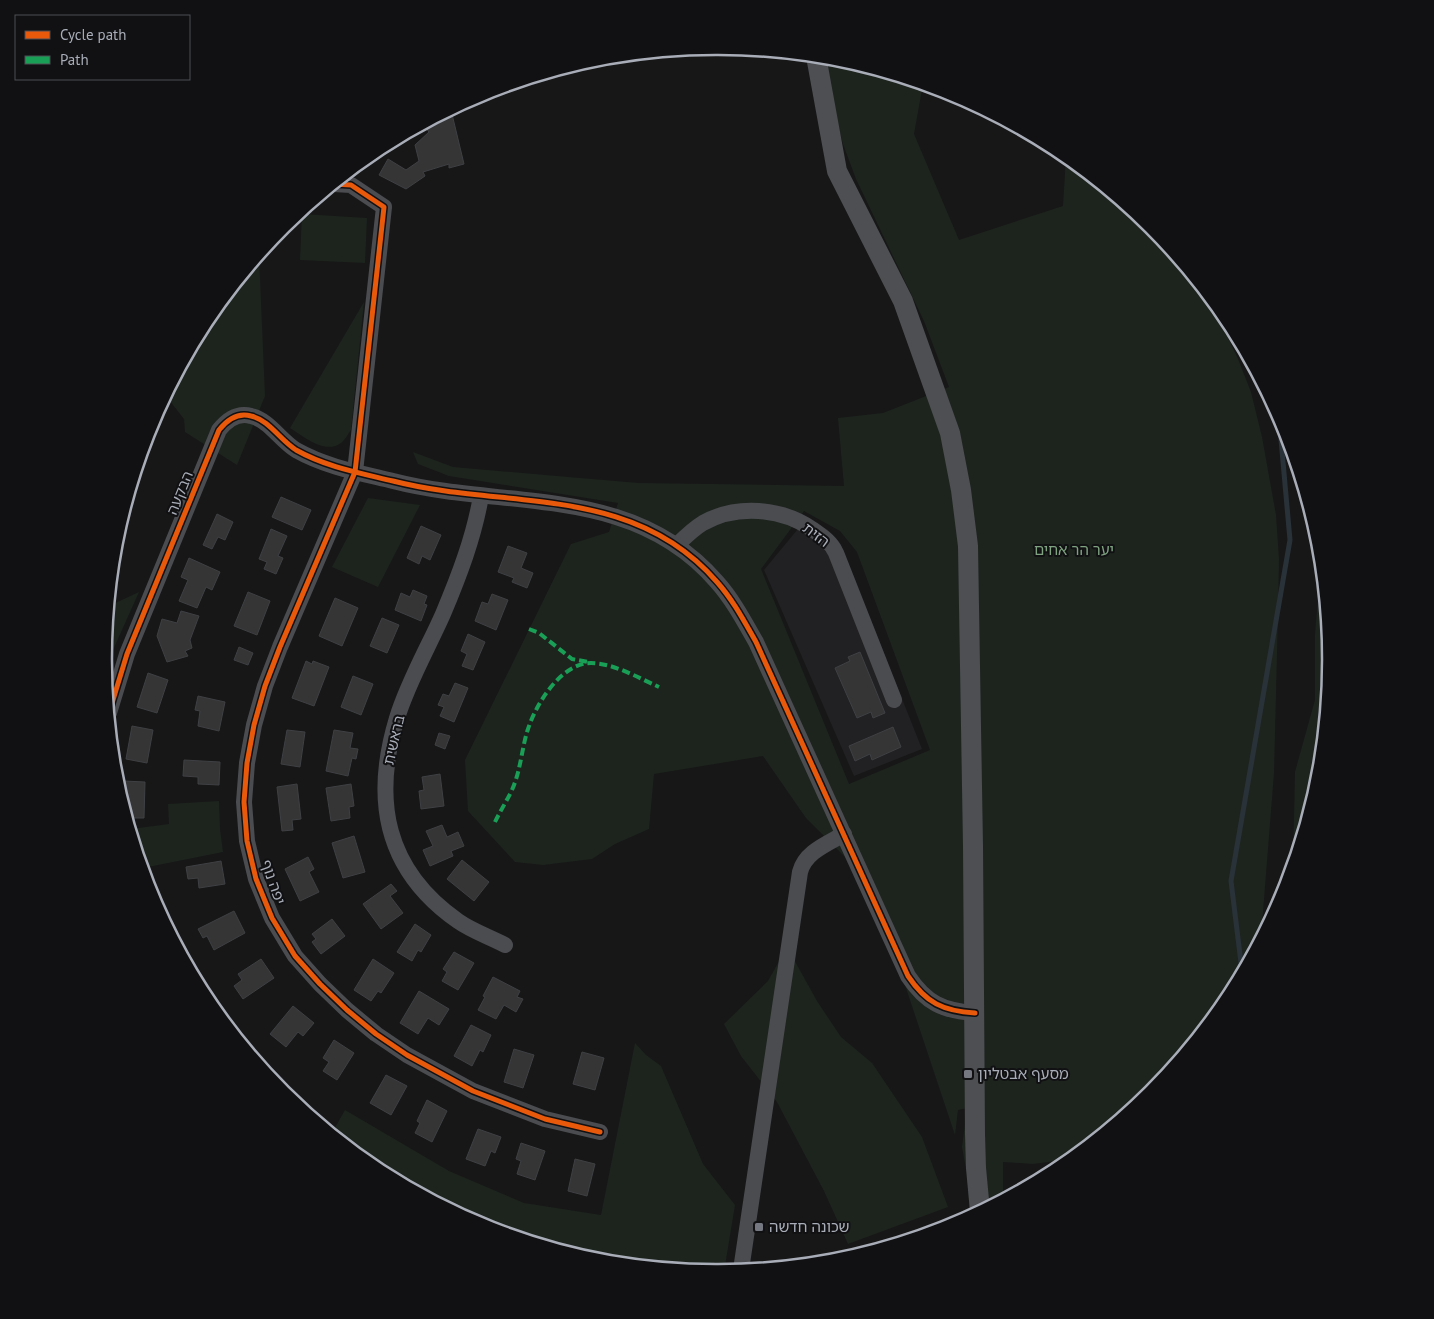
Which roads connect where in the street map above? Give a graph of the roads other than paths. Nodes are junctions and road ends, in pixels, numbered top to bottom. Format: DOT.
graph roads {
  1 [pos="817,64"];
  2 [pos="343,185"];
  3 [pos="355,472"];
  4 [pos="481,496"];
  5 [pos="677,545"];
  6 [pos="114,697"];
  7 [pos="894,700"];
  8 [pos="844,834"];
  9 [pos="505,945"];
  10 [pos="974,1013"];
  11 [pos="600,1132"];
  12 [pos="979,1204"];
  13 [pos="742,1263"];
  1 -- 10 [label="main road"];
  2 -- 3 [label="street, יפה נוף"];
  3 -- 4 [label="street, הבקעה"];
  3 -- 6 [label="street, הבקעה"];
  3 -- 11 [label="street, יפה נוף"];
  4 -- 5 [label="street, הבקעה"];
  4 -- 9 [label="street, בראשית"];
  5 -- 7 [label="street, הזית"];
  5 -- 8 [label="street, הבקעה"];
  8 -- 10 [label="street, הבקעה"];
  8 -- 13 [label="street"];
  10 -- 12 [label="main road"];
}
